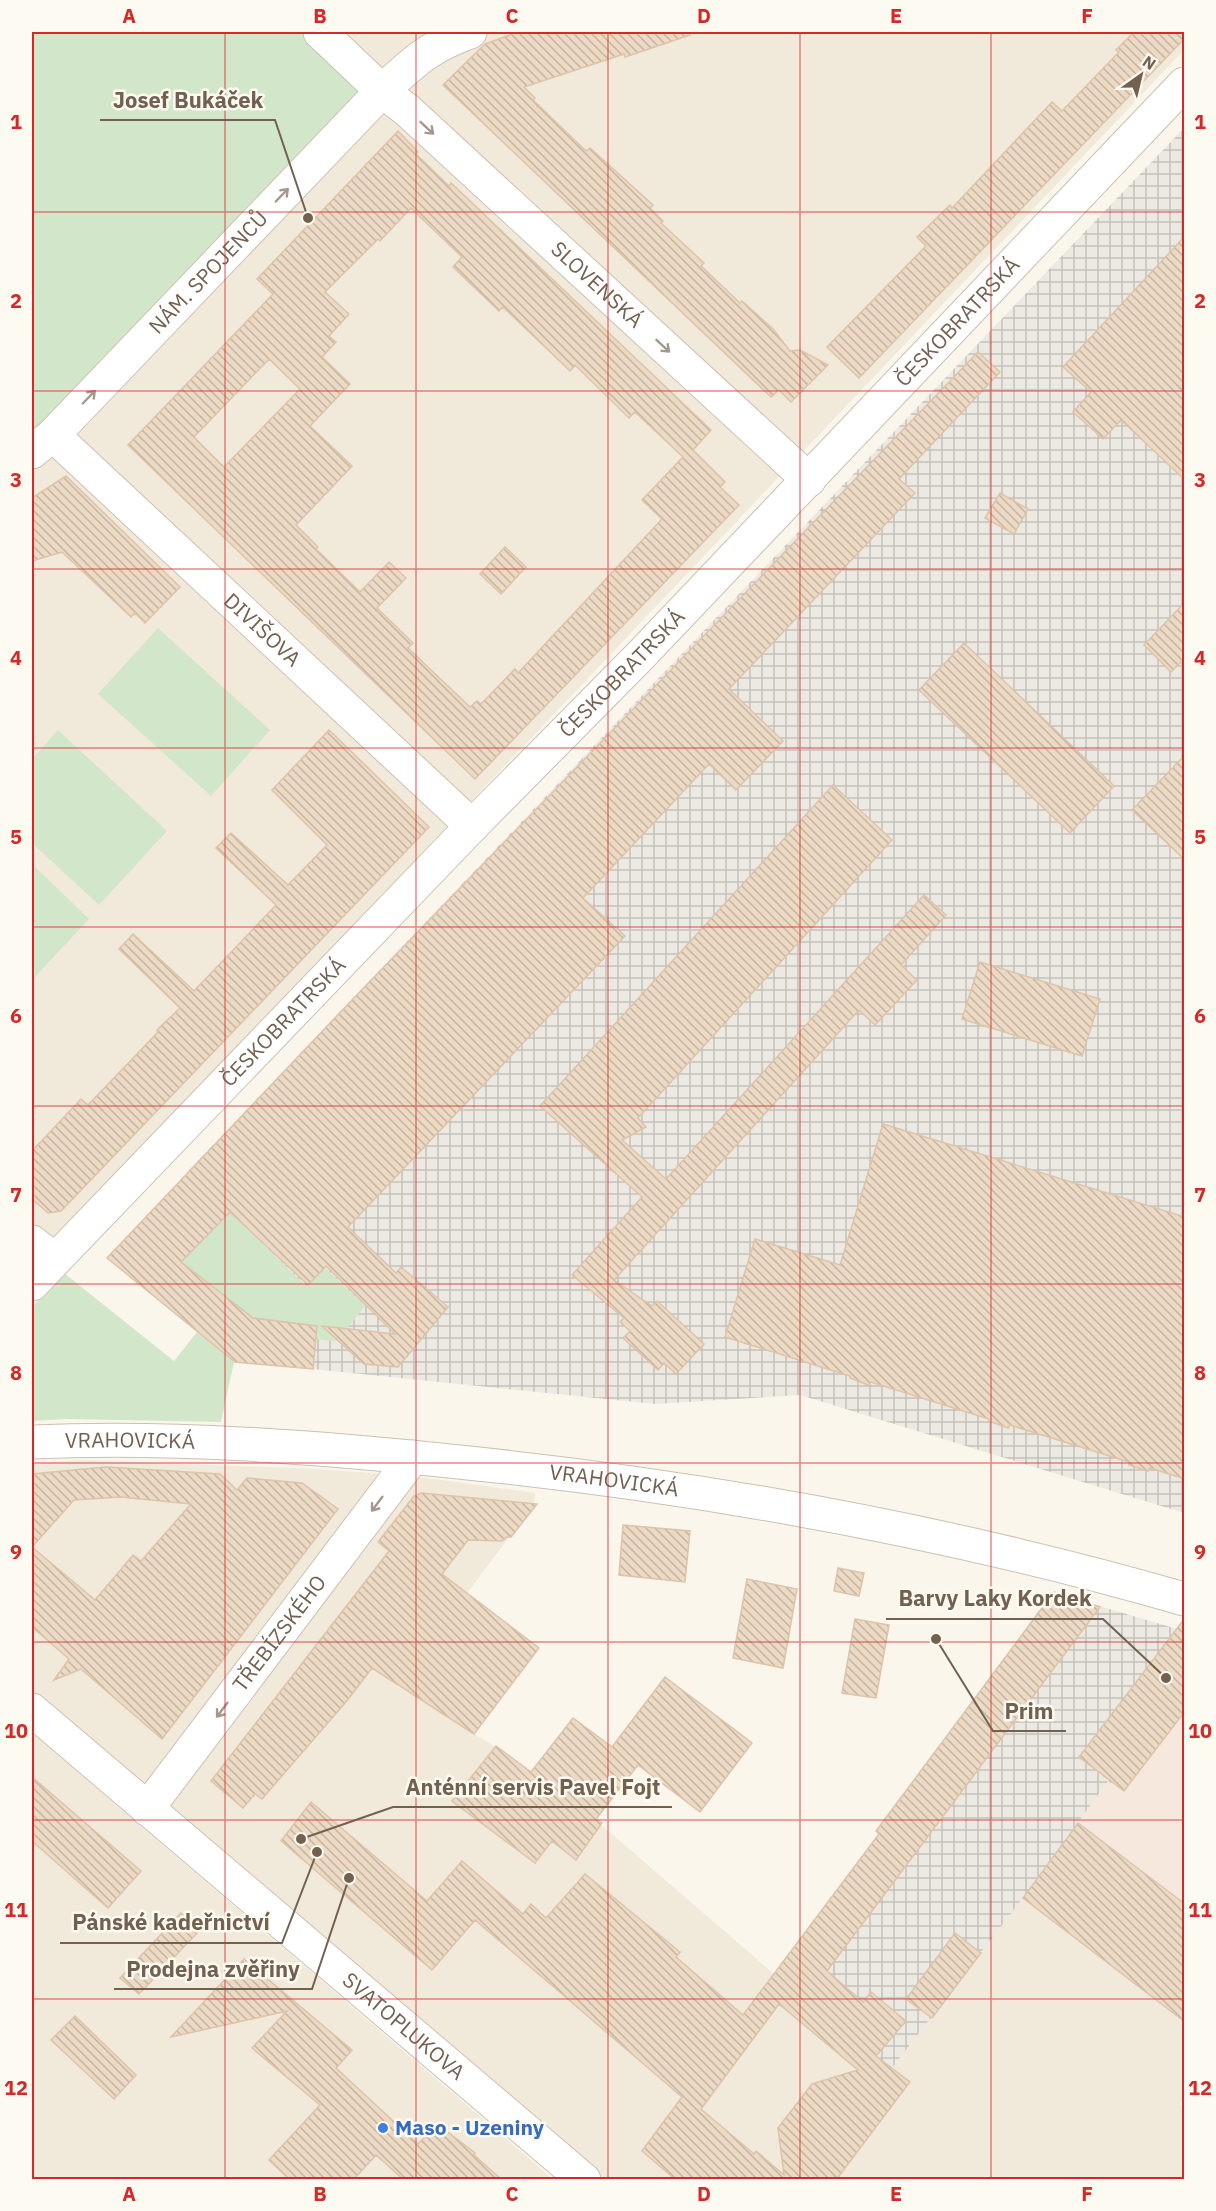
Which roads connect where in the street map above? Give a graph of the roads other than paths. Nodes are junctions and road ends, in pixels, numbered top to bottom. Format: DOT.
graph roads {
  1 [pos="320,32"];
  2 [pos="470,32"];
  3 [pos="1185,84"];
  4 [pos="382,91"];
  5 [pos="42,443"];
  6 [pos="809,480"];
  7 [pos="472,826"];
  8 [pos="43,1251"];
  9 [pos="32,1284"];
  10 [pos="32,1442"];
  11 [pos="412,1457"];
  12 [pos="1185,1599"];
  13 [pos="32,1710"];
  14 [pos="147,1809"];
  15 [pos="584,2180"];
  1 -- 4 [label="street"];
  2 -- 4 [label="street, NÁM. SPOJENCŮ"];
  3 -- 6 [label="street, ČESKOBRATRSKÁ"];
  5 -- 4 [label="street, NÁM. SPOJENCŮ, one-way"];
  4 -- 6 [label="street, SLOVENSKÁ, one-way"];
  5 -- 7 [label="street, DIVIŠOVA"];
  6 -- 7 [label="street, ČESKOBRATRSKÁ"];
  7 -- 8 [label="street, ČESKOBRATRSKÁ"];
  8 -- 9 [label="street, ČESKOBRATRSKÁ"];
  10 -- 11 [label="street, VRAHOVICKÁ"];
  11 -- 12 [label="street, VRAHOVICKÁ"];
  11 -- 14 [label="street, TŘEBÍZSKÉHO, one-way"];
  13 -- 14 [label="street, SVATOPLUKOVA"];
  14 -- 15 [label="street, SVATOPLUKOVA"];
}
